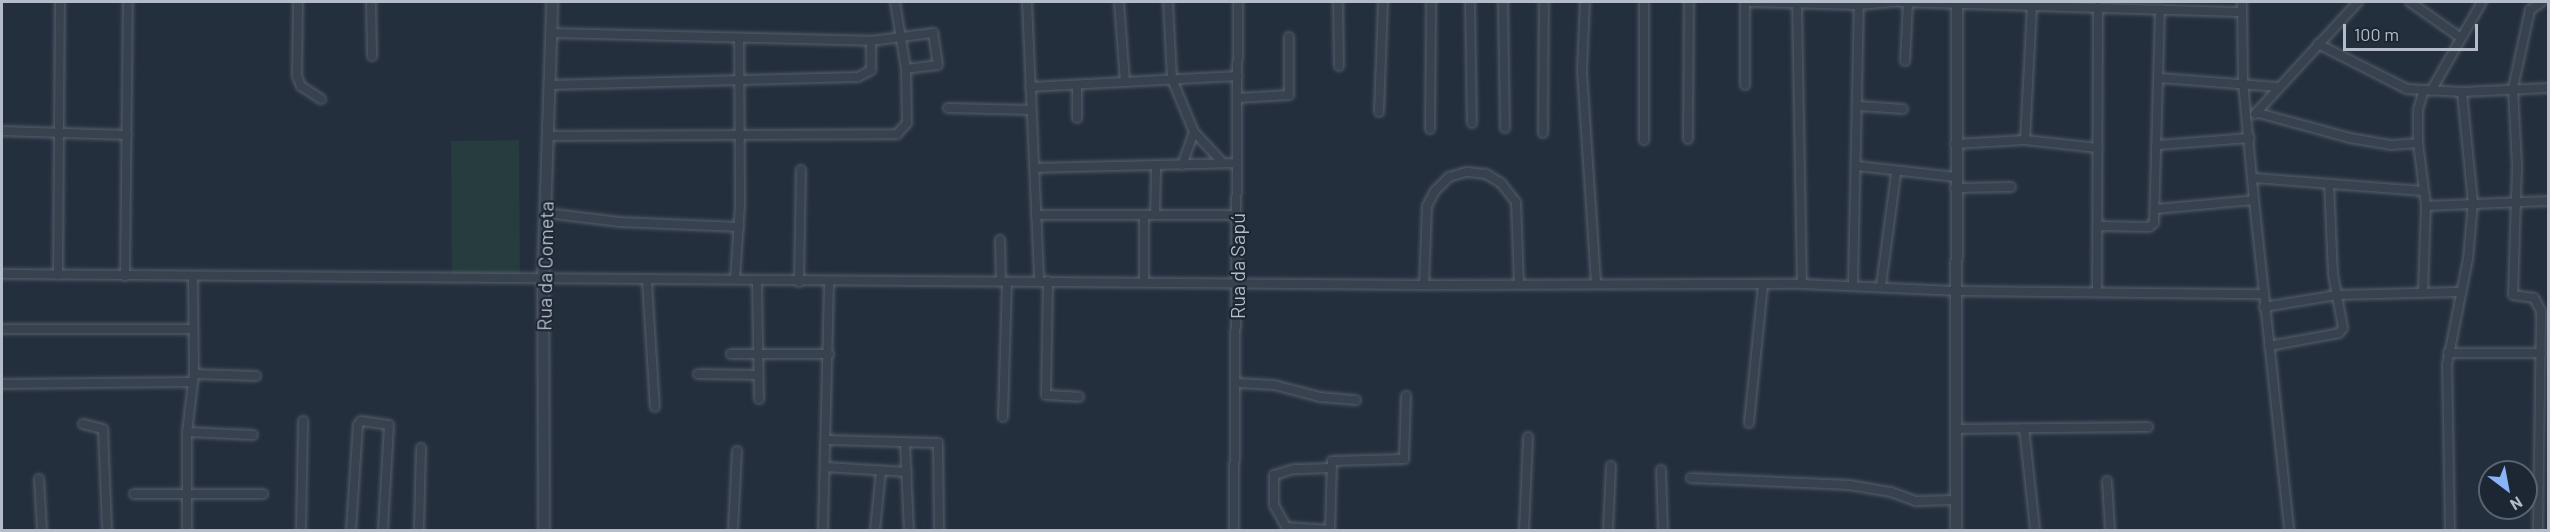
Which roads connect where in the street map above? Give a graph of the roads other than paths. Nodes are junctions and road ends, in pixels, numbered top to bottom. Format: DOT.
graph roads {
  1 [pos="60,2"];
  2 [pos="128,2"];
  3 [pos="298,2"];
  4 [pos="371,2"];
  5 [pos="552,2"];
  6 [pos="895,2"];
  7 [pos="1027,2"];
  8 [pos="1119,2"];
  9 [pos="1168,2"];
  10 [pos="1238,2"];
  11 [pos="1338,2"];
  12 [pos="1383,2"];
  13 [pos="1431,2"];
  14 [pos="1470,2"];
  15 [pos="1503,2"];
  16 [pos="1544,2"];
  17 [pos="1585,2"];
  18 [pos="1644,2"];
  19 [pos="1689,2"];
  20 [pos="1745,2"];
  21 [pos="1750,2"];
  22 [pos="1770,2"];
  23 [pos="1797,2"];
  24 [pos="1838,2"];
  25 [pos="1895,2"];
  26 [pos="1904,2"];
  27 [pos="1957,2"];
  28 [pos="2242,2"];
  29 [pos="2358,2"];
  30 [pos="2410,2"];
  31 [pos="2482,2"];
  32 [pos="2542,2"];
  33 [pos="2042,4"];
  34 [pos="1859,5"];
  35 [pos="2146,5"];
  36 [pos="2032,7"];
  37 [pos="2098,7"];
  38 [pos="2160,9"];
  39 [pos="2242,12"];
  40 [pos="551,33"];
  41 [pos="1289,37"];
  42 [pos="2461,38"];
  43 [pos="739,39"];
  44 [pos="900,40"];
  45 [pos="871,41"];
  46 [pos="2318,44"];
  47 [pos="372,56"];
  48 [pos="1905,61"];
  49 [pos="1339,66"];
  50 [pos="906,69"];
  51 [pos="1238,76"];
  52 [pos="2160,78"];
  53 [pos="1172,79"];
  54 [pos="739,80"];
  55 [pos="1125,82"];
  56 [pos="2243,82"];
  57 [pos="1745,84"];
  58 [pos="550,86"];
  59 [pos="1030,87"];
  60 [pos="1077,87"];
  61 [pos="2278,87"];
  62 [pos="2513,88"];
  63 [pos="2548,88"];
  64 [pos="2427,92"];
  65 [pos="2462,92"];
  66 [pos="1238,98"];
  67 [pos="321,99"];
  68 [pos="1859,106"];
  69 [pos="948,108"];
  70 [pos="1903,109"];
  71 [pos="1031,110"];
  72 [pos="1379,112"];
  73 [pos="2258,113"];
  74 [pos="2248,116"];
  75 [pos="1077,118"];
  76 [pos="1472,123"];
  77 [pos="1505,128"];
  78 [pos="1430,129"];
  79 [pos="2,131"];
  80 [pos="1194,132"];
  81 [pos="1543,133"];
  82 [pos="740,134"];
  83 [pos="60,135"];
  84 [pos="127,135"];
  85 [pos="549,136"];
  86 [pos="2250,138"];
  87 [pos="1644,140"];
  88 [pos="1688,140"];
  89 [pos="2025,140"];
  90 [pos="2418,143"];
  91 [pos="1955,144"];
  92 [pos="2158,145"];
  93 [pos="2098,148"];
  94 [pos="1223,163"];
  95 [pos="1237,163"];
  96 [pos="1156,165"];
  97 [pos="1182,165"];
  98 [pos="1857,166"];
  99 [pos="1035,168"];
  100 [pos="801,170"];
  101 [pos="1896,173"];
  102 [pos="2254,178"];
  103 [pos="1955,183"];
  104 [pos="2329,184"];
  105 [pos="2011,187"];
  106 [pos="2422,191"];
  107 [pos="2254,200"];
  108 [pos="2548,201"];
  109 [pos="2515,202"];
  110 [pos="2473,203"];
  111 [pos="2426,206"];
  112 [pos="2156,208"];
  113 [pos="546,213"];
  114 [pos="1036,215"];
  115 [pos="1144,215"];
  116 [pos="1155,215"];
  117 [pos="1236,215"];
  118 [pos="2098,226"];
  119 [pos="739,227"];
  120 [pos="1000,240"];
  121 [pos="2,274"];
  122 [pos="58,275"];
  123 [pos="125,276"];
  124 [pos="193,276"];
  125 [pos="735,279"];
  126 [pos="543,280"];
  127 [pos="647,280"];
  128 [pos="1044,281"];
  129 [pos="757,282"];
  130 [pos="799,282"];
  131 [pos="829,282"];
  132 [pos="1004,282"];
  133 [pos="1144,282"];
  134 [pos="1238,284"];
  135 [pos="1520,284"];
  136 [pos="1596,284"];
  137 [pos="1763,284"];
  138 [pos="1802,284"];
  139 [pos="1853,284"];
  140 [pos="1424,285"];
  141 [pos="1881,286"];
  142 [pos="2097,290"];
  143 [pos="1959,291"];
  144 [pos="2423,291"];
  145 [pos="2459,292"];
  146 [pos="2264,294"];
  147 [pos="2337,295"];
  148 [pos="2264,307"];
  149 [pos="2,329"];
  150 [pos="192,329"];
  151 [pos="2268,346"];
  152 [pos="2448,353"];
  153 [pos="2541,353"];
  154 [pos="732,354"];
  155 [pos="758,354"];
  156 [pos="829,354"];
  157 [pos="698,374"];
  158 [pos="758,375"];
  159 [pos="256,376"];
  160 [pos="194,378"];
  161 [pos="1237,383"];
  162 [pos="2,384"];
  163 [pos="1406,396"];
  164 [pos="1078,397"];
  165 [pos="759,399"];
  166 [pos="1356,400"];
  167 [pos="655,407"];
  168 [pos="1003,417"];
  169 [pos="303,421"];
  170 [pos="1749,423"];
  171 [pos="83,424"];
  172 [pos="2148,427"];
  173 [pos="2024,428"];
  174 [pos="1957,429"];
  175 [pos="187,432"];
  176 [pos="253,435"];
  177 [pos="1528,437"];
  178 [pos="828,440"];
  179 [pos="905,443"];
  180 [pos="421,448"];
  181 [pos="737,451"];
  182 [pos="1611,466"];
  183 [pos="825,467"];
  184 [pos="1331,468"];
  185 [pos="1661,470"];
  186 [pos="881,471"];
  187 [pos="907,472"];
  188 [pos="1691,478"];
  189 [pos="39,479"];
  190 [pos="2107,481"];
  191 [pos="186,494"];
  192 [pos="263,494"];
  193 [pos="134,495"];
  194 [pos="1956,500"];
  195 [pos="42,531"];
  196 [pos="107,531"];
  197 [pos="187,531"];
  198 [pos="301,531"];
  199 [pos="351,531"];
  200 [pos="383,531"];
  201 [pos="418,531"];
  202 [pos="544,531"];
  203 [pos="734,531"];
  204 [pos="824,531"];
  205 [pos="875,531"];
  206 [pos="909,531"];
  207 [pos="939,531"];
  208 [pos="1234,531"];
  209 [pos="1524,531"];
  210 [pos="1608,531"];
  211 [pos="1663,531"];
  212 [pos="1956,531"];
  213 [pos="2035,531"];
  214 [pos="2110,531"];
  215 [pos="2289,531"];
  216 [pos="2450,531"];
  217 [pos="2538,531"];
  1 -- 83 [label="street"];
  2 -- 84 [label="street"];
  3 -- 67 [label="street"];
  4 -- 47 [label="street"];
  5 -- 40 [label="street, Rua da Cometa"];
  6 -- 44 [label="street"];
  7 -- 59 [label="street"];
  8 -- 55 [label="street"];
  9 -- 53 [label="street"];
  10 -- 51 [label="street, Rua da Sapú"];
  11 -- 49 [label="street"];
  12 -- 72 [label="street"];
  13 -- 78 [label="street"];
  14 -- 76 [label="street"];
  15 -- 77 [label="street"];
  16 -- 81 [label="street"];
  17 -- 136 [label="street"];
  18 -- 87 [label="street"];
  19 -- 88 [label="street"];
  20 -- 57 [label="street"];
  21 -- 22 [label="street"];
  22 -- 23 [label="street"];
  23 -- 24 [label="street"];
  23 -- 138 [label="street"];
  24 -- 34 [label="street"];
  25 -- 34 [label="street"];
  26 -- 27 [label="street"];
  26 -- 48 [label="street"];
  27 -- 36 [label="street"];
  27 -- 91 [label="street"];
  28 -- 39 [label="street"];
  29 -- 46 [label="street"];
  30 -- 42 [label="street"];
  31 -- 42 [label="street"];
  32 -- 62 [label="street"];
  33 -- 36 [label="street"];
  33 -- 37 [label="street"];
  34 -- 68 [label="street"];
  35 -- 37 [label="street"];
  35 -- 38 [label="street"];
  36 -- 89 [label="street"];
  37 -- 93 [label="street"];
  38 -- 39 [label="street"];
  38 -- 52 [label="street"];
  39 -- 56 [label="street"];
  40 -- 43 [label="street"];
  40 -- 58 [label="street, Rua da Cometa"];
  41 -- 66 [label="street"];
  42 -- 64 [label="street"];
  43 -- 45 [label="street"];
  43 -- 54 [label="street"];
  44 -- 45 [label="street"];
  44 -- 50 [label="street"];
  44 -- 50 [label="street"];
  45 -- 54 [label="street"];
  46 -- 61 [label="street"];
  46 -- 64 [label="street"];
  50 -- 82 [label="street"];
  51 -- 53 [label="street"];
  51 -- 66 [label="street, Rua da Sapú"];
  52 -- 56 [label="street"];
  52 -- 92 [label="street"];
  53 -- 55 [label="street"];
  53 -- 80 [label="street"];
  54 -- 58 [label="street"];
  54 -- 82 [label="street"];
  55 -- 60 [label="street"];
  56 -- 61 [label="street"];
  56 -- 74 [label="street"];
  58 -- 85 [label="street, Rua da Cometa"];
  59 -- 60 [label="street"];
  59 -- 71 [label="street"];
  60 -- 75 [label="street"];
  61 -- 73 [label="street"];
  62 -- 63 [label="street"];
  62 -- 65 [label="street"];
  62 -- 109 [label="street"];
  64 -- 65 [label="street"];
  64 -- 90 [label="street"];
  65 -- 110 [label="street"];
  66 -- 95 [label="street, Rua da Sapú"];
  68 -- 70 [label="street"];
  68 -- 98 [label="street"];
  69 -- 71 [label="street"];
  71 -- 99 [label="street"];
  73 -- 74 [label="street"];
  73 -- 90 [label="street"];
  74 -- 86 [label="street"];
  79 -- 83 [label="street"];
  80 -- 94 [label="street"];
  80 -- 97 [label="street"];
  82 -- 85 [label="street"];
  82 -- 119 [label="street"];
  83 -- 84 [label="street"];
  83 -- 122 [label="street"];
  84 -- 123 [label="street"];
  85 -- 113 [label="street, Rua da Cometa"];
  86 -- 92 [label="street"];
  86 -- 102 [label="street"];
  89 -- 91 [label="street"];
  89 -- 93 [label="street"];
  90 -- 106 [label="street"];
  91 -- 103 [label="street"];
  92 -- 112 [label="street"];
  93 -- 118 [label="street"];
  94 -- 95 [label="street"];
  94 -- 97 [label="street"];
  95 -- 117 [label="street, Rua da Sapú"];
  96 -- 97 [label="street"];
  96 -- 99 [label="street"];
  96 -- 116 [label="street"];
  98 -- 101 [label="street"];
  98 -- 139 [label="street"];
  99 -- 114 [label="street"];
  100 -- 130 [label="street"];
  101 -- 103 [label="street"];
  101 -- 141 [label="street"];
  102 -- 104 [label="street"];
  102 -- 107 [label="street"];
  103 -- 105 [label="street"];
  103 -- 143 [label="street"];
  104 -- 106 [label="street"];
  104 -- 147 [label="street"];
  106 -- 111 [label="street"];
  107 -- 112 [label="street"];
  107 -- 146 [label="street"];
  108 -- 109 [label="street"];
  109 -- 110 [label="street"];
  109 -- 153 [label="street"];
  110 -- 111 [label="street"];
  110 -- 145 [label="street"];
  111 -- 144 [label="street"];
  112 -- 118 [label="street"];
  113 -- 119 [label="street"];
  113 -- 126 [label="street, Rua da Cometa"];
  114 -- 115 [label="street"];
  114 -- 128 [label="street"];
  115 -- 116 [label="street"];
  115 -- 133 [label="street"];
  116 -- 117 [label="street"];
  117 -- 134 [label="street, Rua da Sapú"];
  118 -- 142 [label="street"];
  119 -- 125 [label="street"];
  120 -- 132 [label="street"];
  121 -- 122 [label="street"];
  122 -- 123 [label="street"];
  123 -- 124 [label="street"];
  124 -- 126 [label="street"];
  124 -- 150 [label="street"];
  125 -- 127 [label="street"];
  125 -- 129 [label="street"];
  126 -- 127 [label="street"];
  126 -- 202 [label="street, Rua da Cometa"];
  127 -- 167 [label="street"];
  128 -- 132 [label="street"];
  128 -- 133 [label="street"];
  128 -- 164 [label="street"];
  129 -- 130 [label="street"];
  129 -- 155 [label="street"];
  130 -- 131 [label="street"];
  131 -- 132 [label="street"];
  131 -- 156 [label="street"];
  132 -- 168 [label="street"];
  133 -- 134 [label="street"];
  134 -- 140 [label="street"];
  134 -- 161 [label="street, Rua da Sapú"];
  135 -- 136 [label="street"];
  135 -- 140 [label="street"];
  135 -- 140 [label="street"];
  136 -- 137 [label="street"];
  137 -- 138 [label="street"];
  137 -- 170 [label="street"];
  138 -- 139 [label="street"];
  139 -- 141 [label="street"];
  141 -- 143 [label="street"];
  142 -- 143 [label="street"];
  142 -- 146 [label="street"];
  143 -- 174 [label="street"];
  144 -- 145 [label="street"];
  144 -- 147 [label="street"];
  145 -- 152 [label="street"];
  146 -- 148 [label="street"];
  147 -- 148 [label="street"];
  147 -- 151 [label="street"];
  148 -- 151 [label="street"];
  149 -- 150 [label="street"];
  150 -- 160 [label="street"];
  151 -- 215 [label="street"];
  152 -- 153 [label="street"];
  152 -- 216 [label="street"];
  153 -- 217 [label="street"];
  154 -- 155 [label="street"];
  155 -- 156 [label="street"];
  155 -- 158 [label="street"];
  156 -- 178 [label="street"];
  157 -- 158 [label="street"];
  158 -- 165 [label="street"];
  159 -- 160 [label="street"];
  160 -- 162 [label="street"];
  160 -- 175 [label="street"];
  161 -- 166 [label="street"];
  161 -- 208 [label="street, Rua da Sapú"];
  163 -- 184 [label="street"];
  169 -- 198 [label="street"];
  171 -- 196 [label="street"];
  172 -- 173 [label="street"];
  173 -- 174 [label="street"];
  173 -- 213 [label="street"];
  174 -- 194 [label="street"];
  175 -- 176 [label="street"];
  175 -- 191 [label="street"];
  177 -- 209 [label="street"];
  178 -- 179 [label="street"];
  178 -- 183 [label="street"];
  179 -- 187 [label="street"];
  179 -- 207 [label="street"];
  180 -- 201 [label="street"];
  181 -- 203 [label="street"];
  182 -- 210 [label="street"];
  183 -- 186 [label="street"];
  183 -- 204 [label="street"];
  184 -- 184 [label="street"];
  185 -- 211 [label="street"];
  186 -- 187 [label="street"];
  186 -- 205 [label="street"];
  187 -- 206 [label="street"];
  188 -- 194 [label="street"];
  189 -- 195 [label="street"];
  190 -- 214 [label="street"];
  191 -- 192 [label="street"];
  191 -- 193 [label="street"];
  191 -- 197 [label="street"];
  194 -- 212 [label="street"];
  199 -- 200 [label="street"];
}
